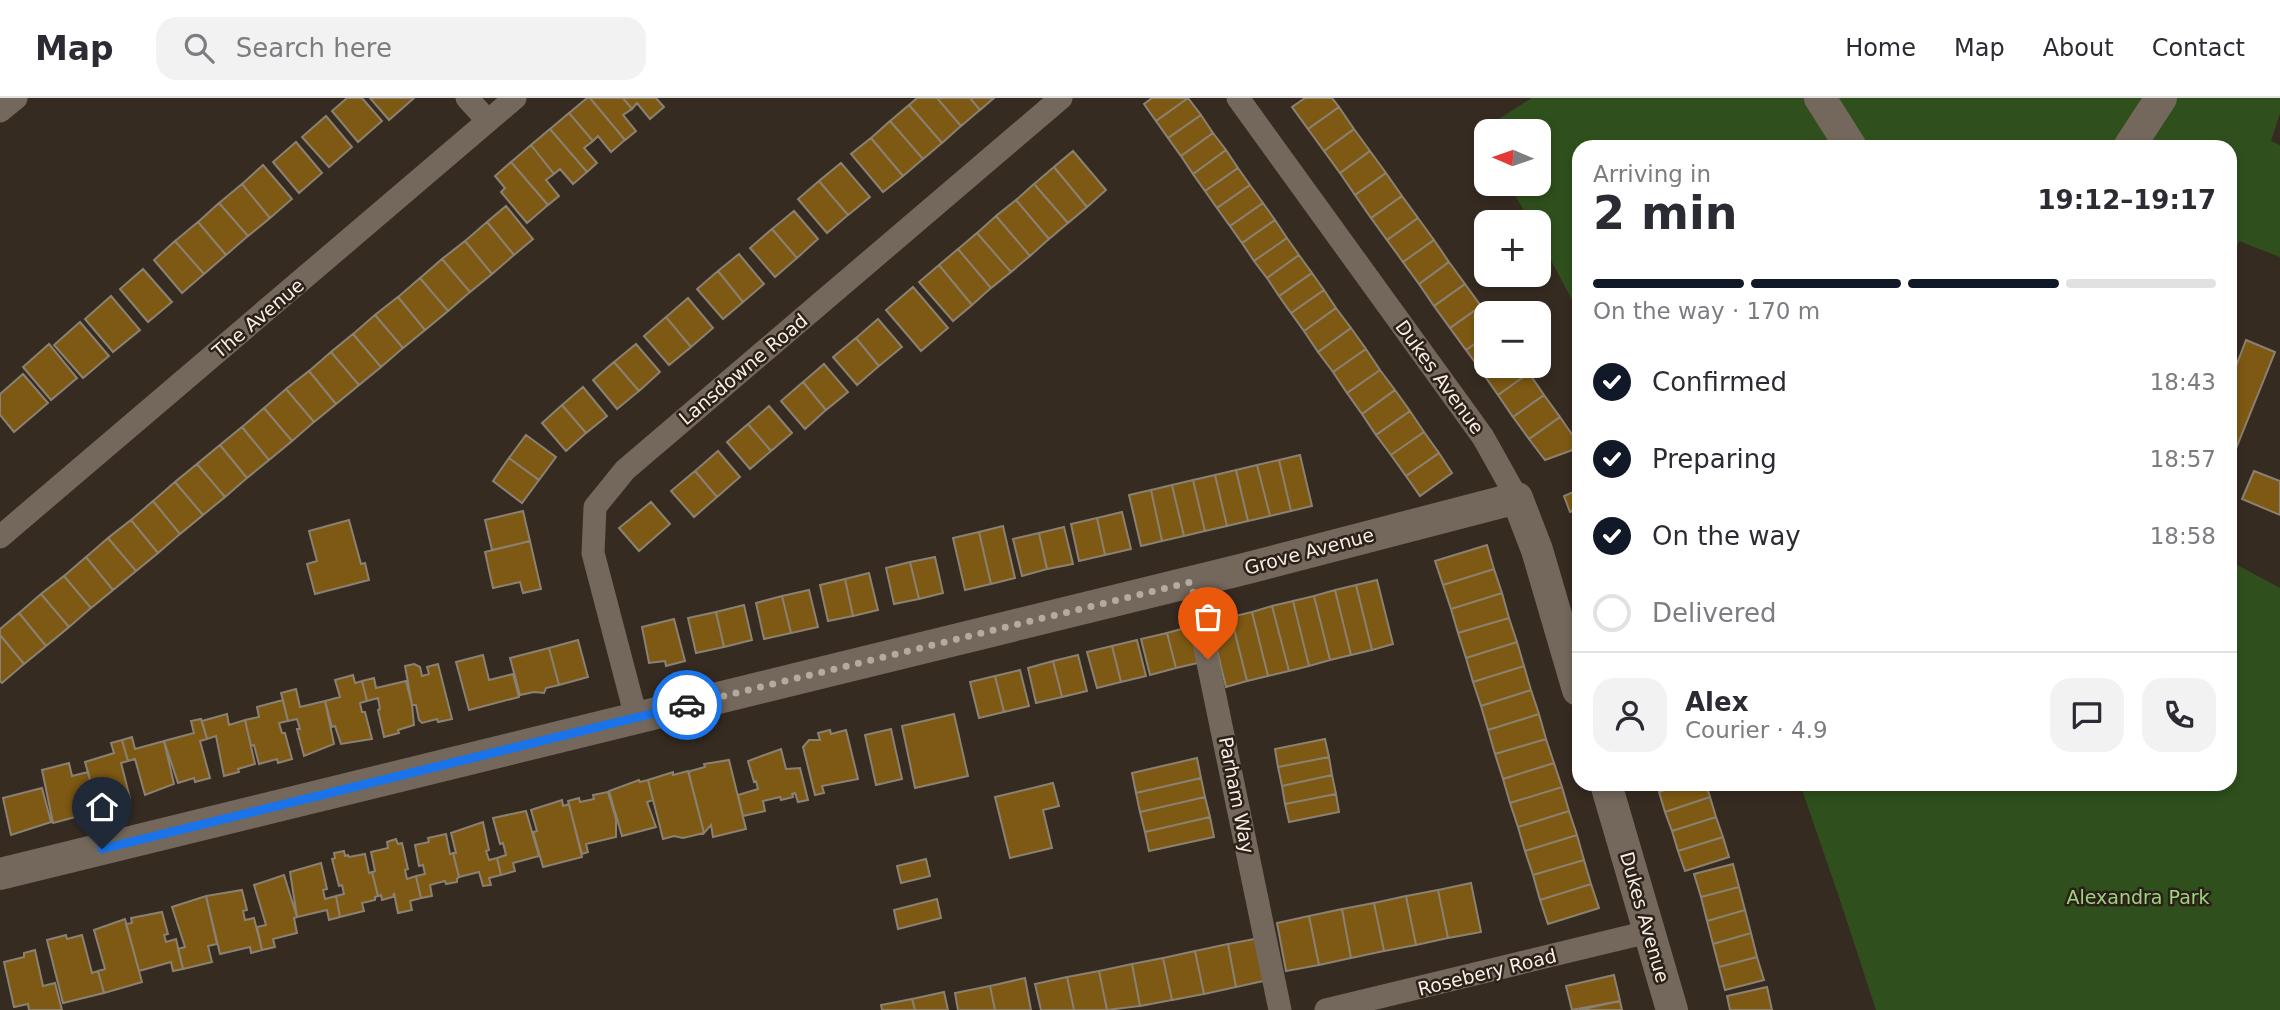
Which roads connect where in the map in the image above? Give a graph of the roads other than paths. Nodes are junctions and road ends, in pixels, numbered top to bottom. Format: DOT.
graph roads {
  1 [pos="16,98"];
  2 [pos="467,98"];
  3 [pos="515,98"];
  4 [pos="1061,98"];
  5 [pos="1238,98"];
  6 [pos="1820,98"];
  7 [pos="2161,98"];
  8 [pos="0,111"];
  9 [pos="488,121"];
  10 [pos="1847,140"];
  11 [pos="2134,140"];
  12 [pos="1517,498"];
  13 [pos="0,537"];
  14 [pos="1191,582"];
  15 [pos="1572,670"];
  16 [pos="636,717"];
  17 [pos="1608,791"];
  18 [pos="0,874"];
  19 [pos="1648,932"];
  20 [pos="1280,1010"];
  21 [pos="1325,1010"];
  22 [pos="1672,1010"];
  1 -- 8 [label="street"];
  2 -- 9 [label="street"];
  3 -- 9 [label="street, The Avenue"];
  4 -- 16 [label="street, Lansdowne Road"];
  5 -- 12 [label="street, Dukes Avenue"];
  6 -- 10 [label="street"];
  7 -- 11 [label="street"];
  9 -- 13 [label="street, The Avenue"];
  12 -- 14 [label="street, Grove Avenue"];
  12 -- 15 [label="street, Dukes Avenue"];
  14 -- 16 [label="street, Grove Avenue"];
  14 -- 20 [label="street, Parham Way"];
  16 -- 18 [label="street, Grove Avenue"];
  17 -- 19 [label="street, Dukes Avenue"];
  19 -- 21 [label="street, Rosebery Road"];
  19 -- 22 [label="street, Dukes Avenue"];
}
